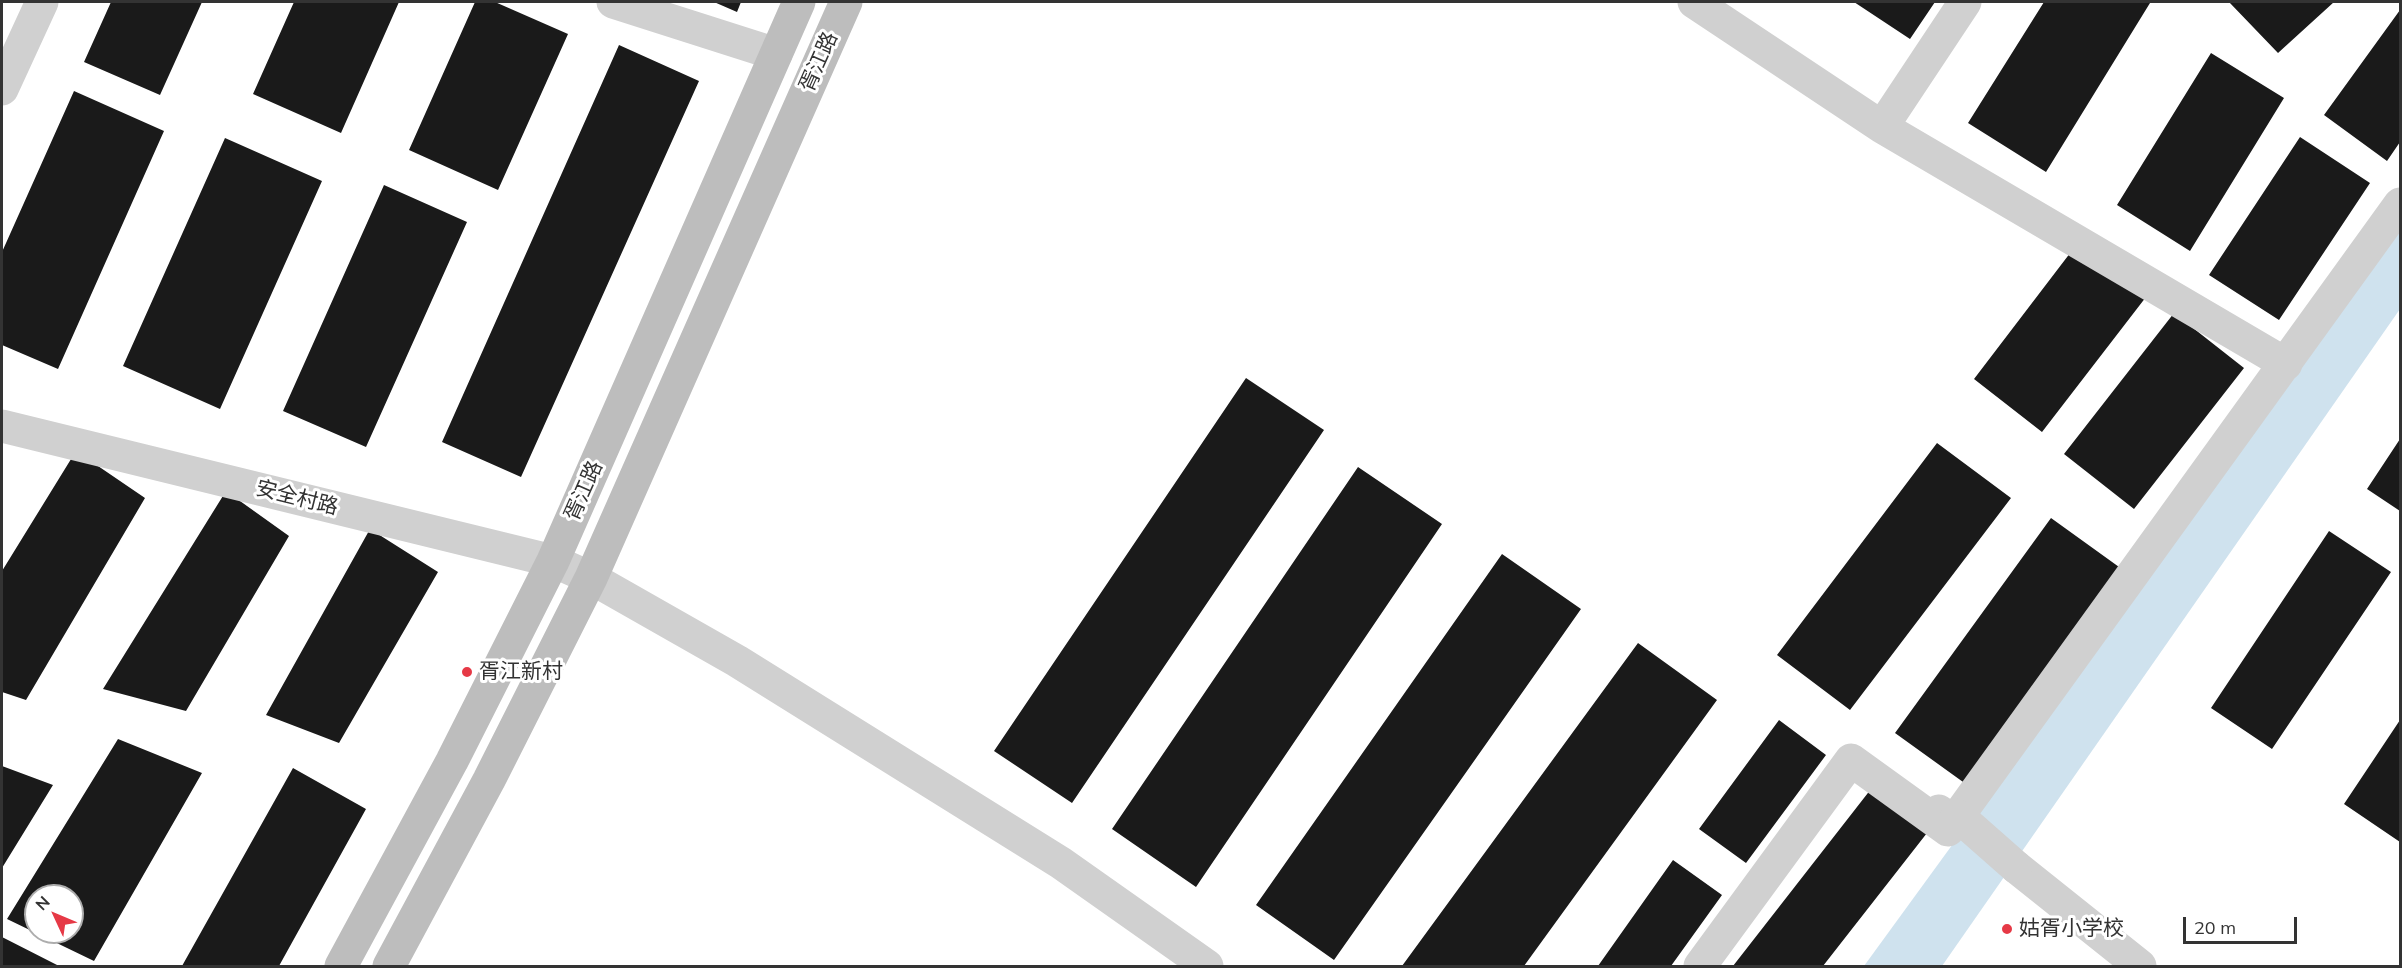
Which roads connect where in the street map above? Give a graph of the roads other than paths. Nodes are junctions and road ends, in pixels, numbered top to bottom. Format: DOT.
graph roads {
  1 [pos="42,2"];
  2 [pos="613,2"];
  3 [pos="799,2"];
  4 [pos="846,2"];
  5 [pos="1694,2"];
  6 [pos="1965,2"];
  7 [pos="776,54"];
  8 [pos="2,89"];
  9 [pos="1882,128"];
  10 [pos="2400,204"];
  11 [pos="2286,364"];
  12 [pos="2,426"];
  13 [pos="553,561"];
  14 [pos="591,578"];
  15 [pos="1952,823"];
  16 [pos="341,966"];
  17 [pos="389,966"];
  18 [pos="1207,966"];
  19 [pos="1700,966"];
  20 [pos="2140,966"];
  1 -- 8 [label="street"];
  2 -- 7 [label="street"];
  3 -- 7 [label="main road, 胥江路"];
  4 -- 14 [label="main road, 胥江路"];
  5 -- 9 [label="street"];
  6 -- 9 [label="street"];
  7 -- 13 [label="main road, 胥江路"];
  9 -- 11 [label="street"];
  10 -- 11 [label="street"];
  11 -- 15 [label="street"];
  12 -- 13 [label="street, 安全村路"];
  13 -- 14 [label="street, 安全村路"];
  13 -- 16 [label="main road, 胥江路"];
  14 -- 17 [label="main road, 胥江路"];
  14 -- 18 [label="street, 安全村路"];
  15 -- 19 [label="street"];
  15 -- 20 [label="street, bridge"];
}
